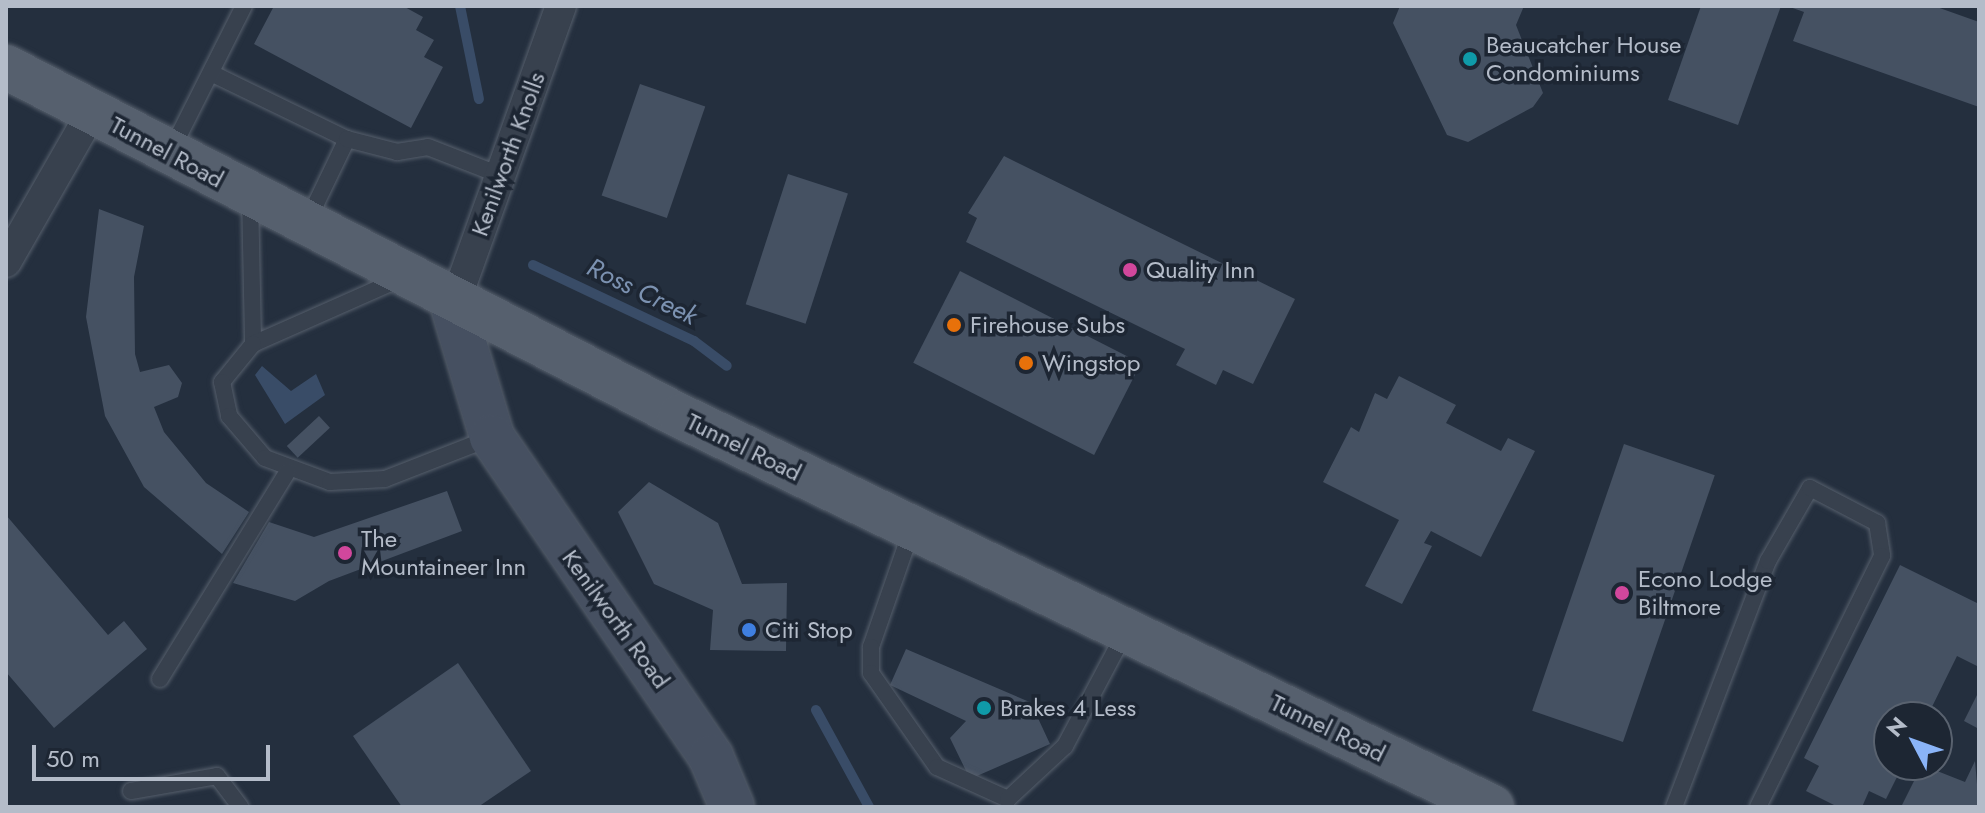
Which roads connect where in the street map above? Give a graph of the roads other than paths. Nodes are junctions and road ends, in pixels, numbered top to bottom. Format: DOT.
graph roads {
  1 [pos="244,6"];
  2 [pos="561,6"];
  3 [pos="6,67"];
  4 [pos="213,74"];
  5 [pos="92,112"];
  6 [pos="347,139"];
  7 [pos="171,153"];
  8 [pos="500,175"];
  9 [pos="250,195"];
  10 [pos="306,224"];
  11 [pos="6,262"];
  12 [pos="407,276"];
  13 [pos="454,306"];
  14 [pos="253,344"];
  15 [pos="492,437"];
  16 [pos="288,471"];
  17 [pos="913,528"];
  18 [pos="1126,631"];
  19 [pos="160,679"];
  20 [pos="131,791"];
  21 [pos="240,807"];
  22 [pos="732,807"];
  23 [pos="1492,807"];
  24 [pos="1674,807"];
  25 [pos="1758,807"];
  1 -- 4 [label="lane"];
  2 -- 8 [label="street, Kenilworth Knolls"];
  3 -- 5 [label="main road, Tunnel Road"];
  4 -- 6 [label="lane"];
  4 -- 7 [label="lane"];
  5 -- 7 [label="main road, Tunnel Road"];
  5 -- 11 [label="street"];
  6 -- 8 [label="lane"];
  6 -- 10 [label="lane"];
  7 -- 9 [label="main road, Tunnel Road"];
  8 -- 13 [label="street, Kenilworth Knolls"];
  9 -- 10 [label="main road, Tunnel Road"];
  9 -- 14 [label="lane"];
  10 -- 12 [label="main road, Tunnel Road"];
  12 -- 13 [label="main road, Tunnel Road"];
  12 -- 14 [label="lane"];
  13 -- 15 [label="street, Kenilworth Road"];
  13 -- 17 [label="main road, Tunnel Road"];
  14 -- 16 [label="lane"];
  15 -- 16 [label="lane"];
  15 -- 22 [label="street, Kenilworth Road"];
  16 -- 19 [label="lane"];
  17 -- 18 [label="main road, Tunnel Road"];
  17 -- 18 [label="lane"];
  18 -- 23 [label="main road, Tunnel Road"];
  20 -- 21 [label="lane"];
  24 -- 25 [label="lane"];
}
